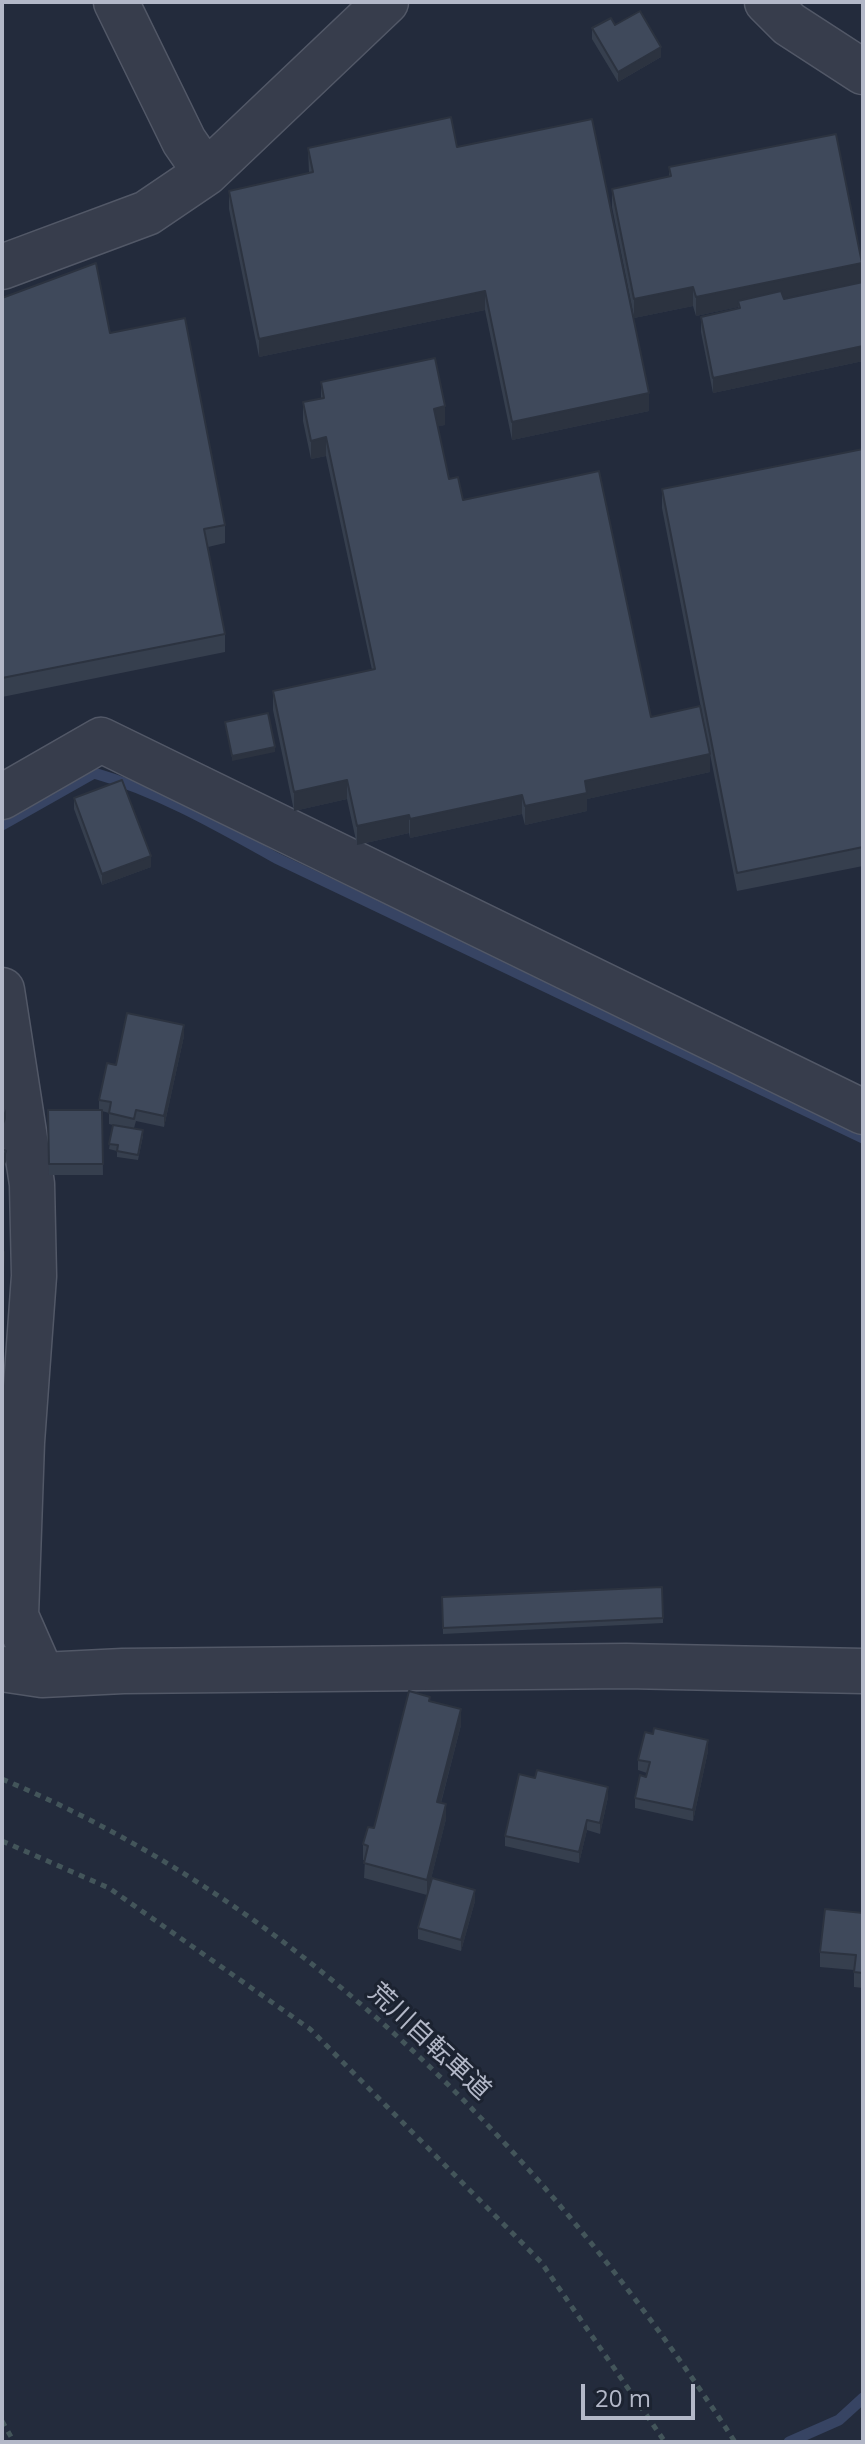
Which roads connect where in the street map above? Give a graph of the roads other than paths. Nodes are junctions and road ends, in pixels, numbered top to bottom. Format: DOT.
graph roads {
  1 [pos="116,2"];
  2 [pos="386,2"];
  3 [pos="775,4"];
  4 [pos="863,72"];
  5 [pos="206,173"];
  6 [pos="2,267"];
  7 [pos="2,797"];
  8 [pos="2,990"];
  9 [pos="863,1112"];
  10 [pos="863,1671"];
  11 [pos="22,1672"];
  1 -- 5 [label="street"];
  2 -- 5 [label="street"];
  3 -- 4 [label="street"];
  5 -- 6 [label="street"];
  7 -- 9 [label="street"];
  8 -- 11 [label="street"];
  10 -- 11 [label="street"];
}
